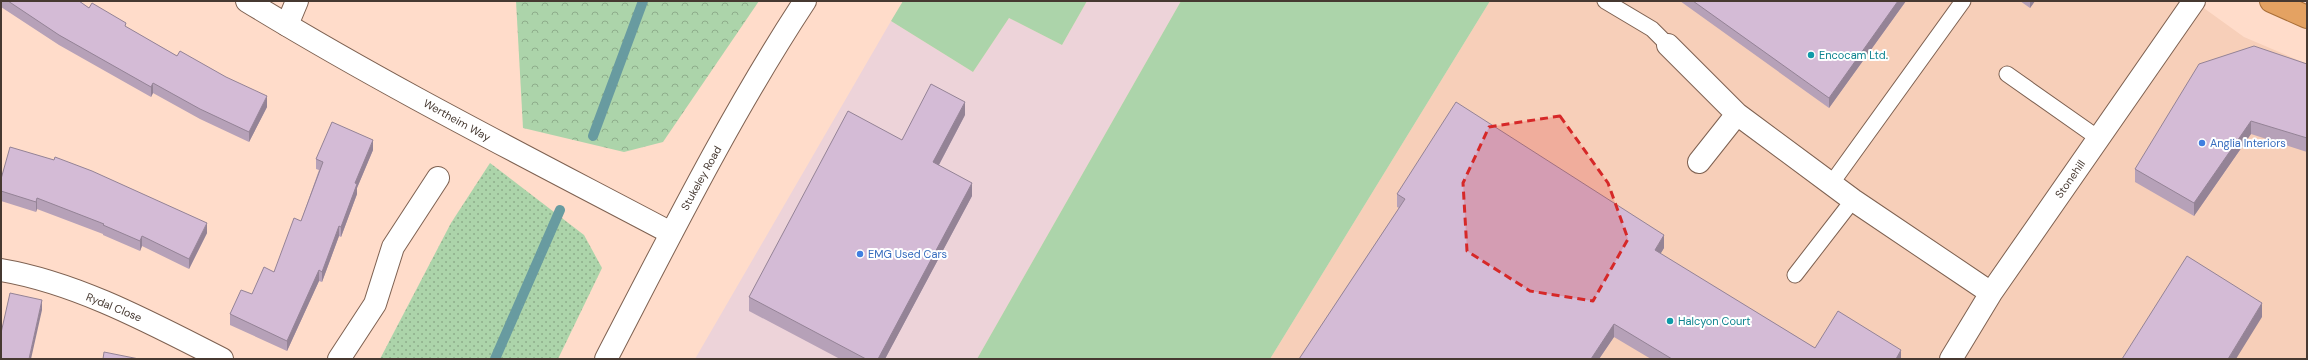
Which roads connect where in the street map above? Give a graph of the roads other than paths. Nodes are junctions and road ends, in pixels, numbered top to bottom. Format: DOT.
graph roads {
  1 [pos="247,1"];
  2 [pos="297,1"];
  3 [pos="805,1"];
  4 [pos="1605,1"];
  5 [pos="1963,1"];
  6 [pos="2194,1"];
  7 [pos="2271,1"];
  8 [pos="2307,17"];
  9 [pos="287,26"];
  10 [pos="1668,45"];
  11 [pos="2007,74"];
  12 [pos="1737,114"];
  13 [pos="2098,138"];
  14 [pos="1699,162"];
  15 [pos="438,178"];
  16 [pos="1831,184"];
  17 [pos="1853,200"];
  18 [pos="671,233"];
  19 [pos="1,270"];
  20 [pos="1795,275"];
  21 [pos="1991,293"];
  22 [pos="222,359"];
  23 [pos="339,359"];
  24 [pos="606,359"];
  25 [pos="1951,359"];
  1 -- 9 [label="street, Wertheim Way"];
  2 -- 9 [label="street"];
  3 -- 18 [label="street, Stukeley Road"];
  4 -- 10 [label="lane"];
  5 -- 16 [label="lane"];
  6 -- 13 [label="street, Stonehill"];
  7 -- 8 [label="highway"];
  9 -- 18 [label="street, Wertheim Way"];
  10 -- 12 [label="street"];
  11 -- 13 [label="lane"];
  12 -- 14 [label="street"];
  12 -- 16 [label="street"];
  13 -- 21 [label="street, Stonehill"];
  15 -- 23 [label="street"];
  16 -- 17 [label="street"];
  17 -- 20 [label="lane"];
  17 -- 21 [label="street"];
  18 -- 24 [label="street, Stukeley Road"];
  19 -- 22 [label="street, Rydal Close"];
  21 -- 25 [label="street, Stonehill"];
}
